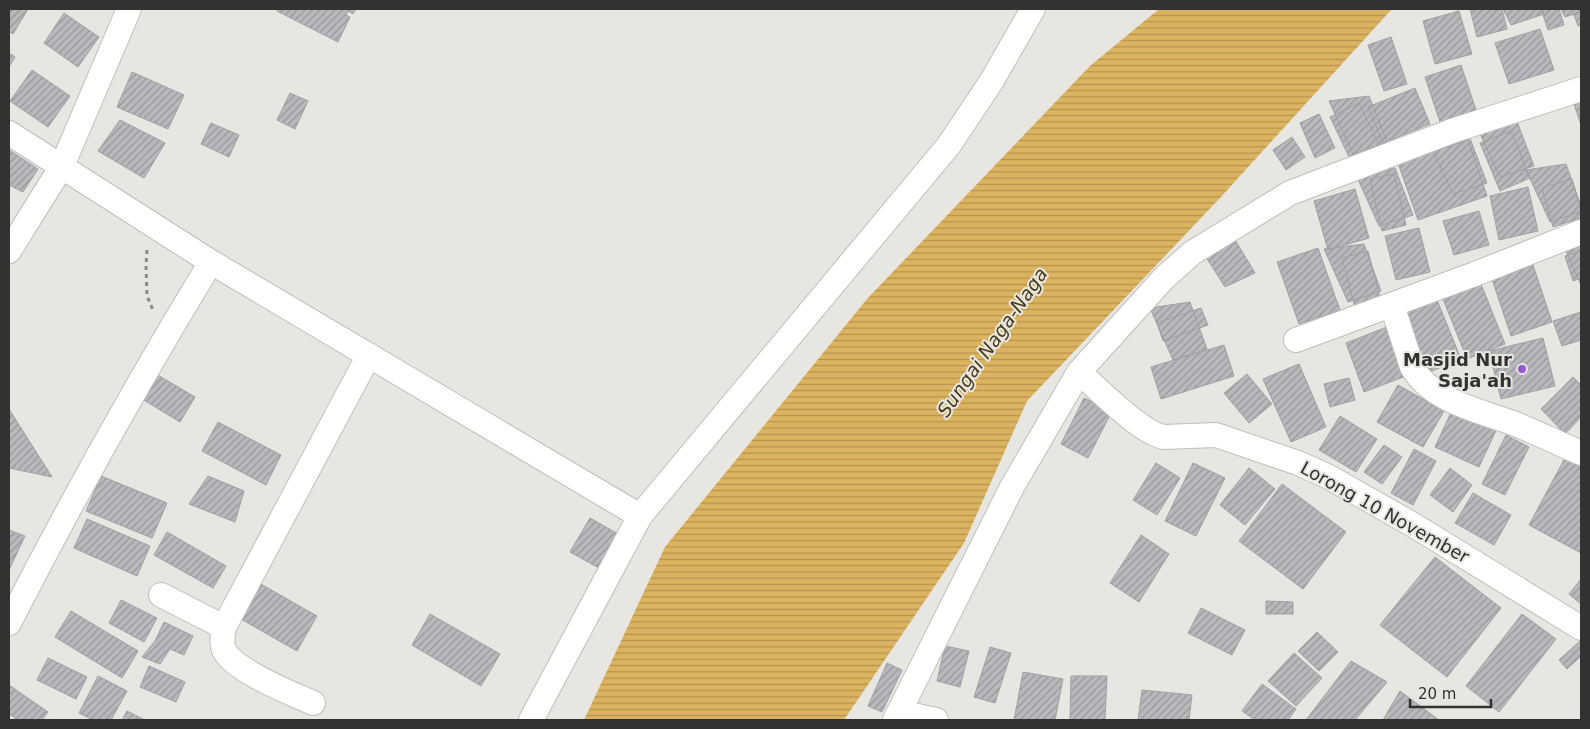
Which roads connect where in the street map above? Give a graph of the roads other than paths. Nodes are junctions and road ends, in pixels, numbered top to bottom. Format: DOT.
graph roads {
  1 [pos="129,9"];
  2 [pos="1033,9"];
  3 [pos="1581,89"];
  4 [pos="9,133"];
  5 [pos="62,166"];
  6 [pos="1581,232"];
  7 [pos="9,251"];
  8 [pos="211,262"];
  9 [pos="1392,305"];
  10 [pos="1296,340"];
  11 [pos="369,355"];
  12 [pos="1079,372"];
  13 [pos="1581,453"];
  14 [pos="640,516"];
  15 [pos="161,595"];
  16 [pos="9,623"];
  17 [pos="224,627"];
  18 [pos="1581,628"];
  19 [pos="312,703"];
  20 [pos="897,716"];
  21 [pos="531,720"];
  22 [pos="936,720"];
  1 -- 5 [label="street"];
  2 -- 14 [label="street"];
  3 -- 12 [label="street"];
  4 -- 5 [label="street"];
  5 -- 7 [label="street"];
  5 -- 8 [label="street"];
  6 -- 9 [label="street"];
  8 -- 11 [label="street"];
  8 -- 16 [label="street"];
  9 -- 10 [label="street"];
  9 -- 13 [label="street"];
  11 -- 14 [label="street"];
  11 -- 17 [label="street"];
  12 -- 18 [label="street, Lorong 10 November"];
  12 -- 20 [label="street"];
  14 -- 21 [label="street"];
  15 -- 17 [label="street"];
  17 -- 19 [label="street"];
  20 -- 22 [label="street"];
}
